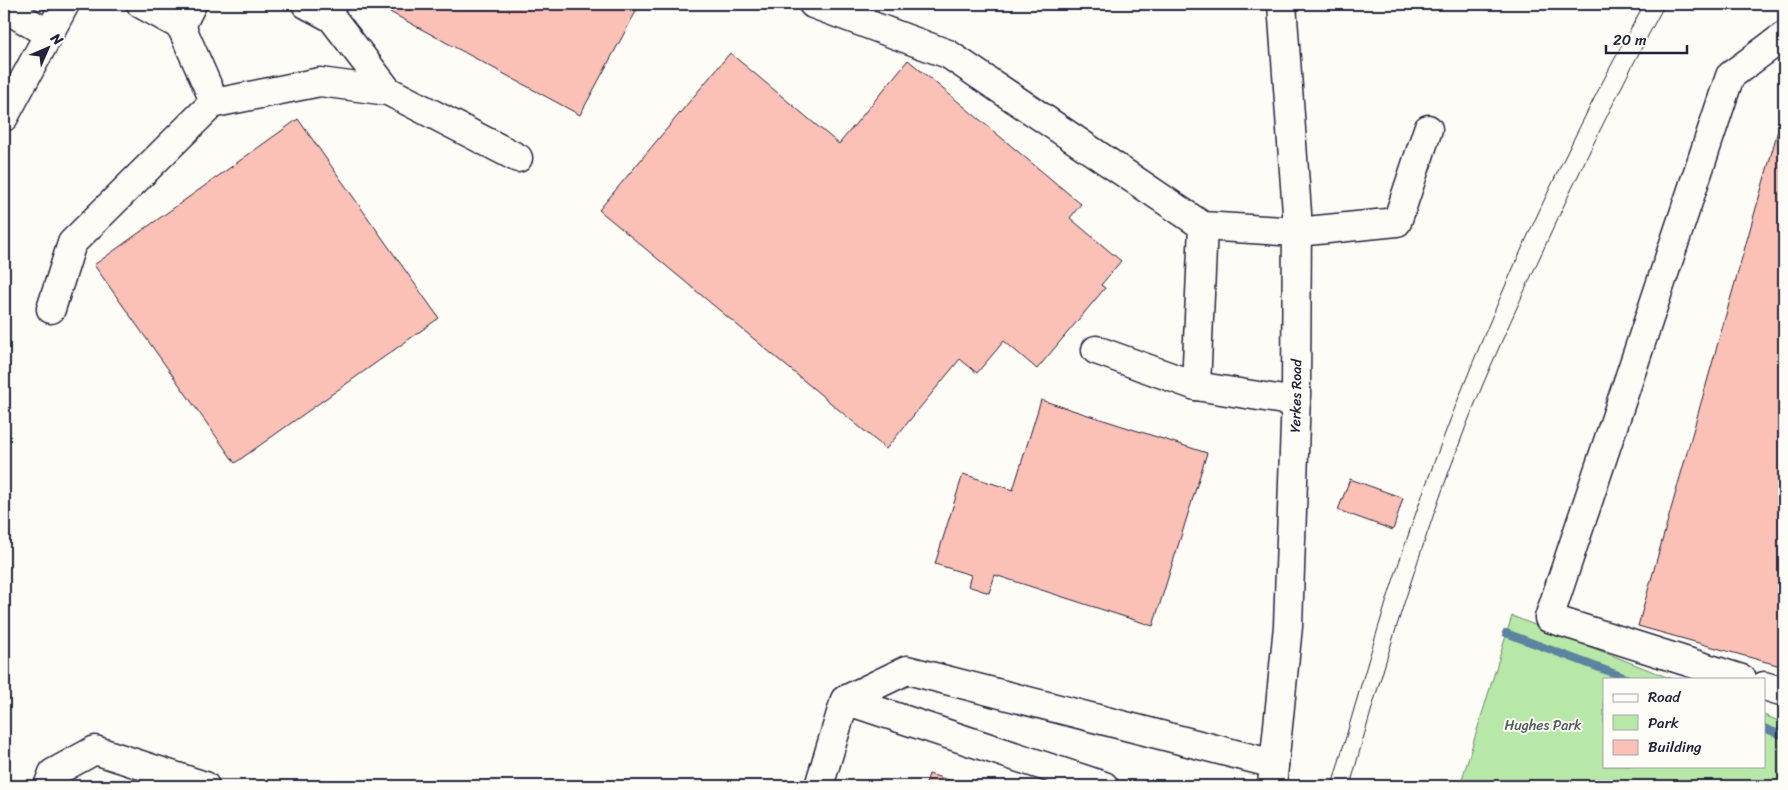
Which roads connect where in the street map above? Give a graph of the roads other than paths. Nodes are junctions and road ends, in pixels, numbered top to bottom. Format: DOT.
graph roads {
  1 [pos="65,4"];
  2 [pos="142,4"];
  3 [pos="306,4"];
  4 [pos="812,4"];
  5 [pos="1282,4"];
  6 [pos="4,7"];
  7 [pos="186,15"];
  8 [pos="48,34"];
  9 [pos="1784,36"];
  10 [pos="388,91"];
  11 [pos="214,102"];
  12 [pos="4,117"];
  13 [pos="1428,130"];
  14 [pos="518,158"];
  15 [pos="1203,226"];
  16 [pos="1297,232"];
  17 [pos="51,310"];
  18 [pos="1096,350"];
  19 [pos="1196,386"];
  20 [pos="1296,402"];
  21 [pos="1739,678"];
  22 [pos="1766,687"];
  23 [pos="1784,692"];
  24 [pos="845,700"];
  25 [pos="1273,775"];
  26 [pos="48,786"];
  27 [pos="205,786"];
  28 [pos="819,786"];
  29 [pos="1104,786"];
  1 -- 8 [label="street"];
  2 -- 7 [label="street"];
  3 -- 10 [label="street"];
  4 -- 15 [label="street"];
  5 -- 16 [label="street, Yerkes Road"];
  6 -- 8 [label="street"];
  7 -- 11 [label="street"];
  8 -- 12 [label="street"];
  9 -- 21 [label="street"];
  10 -- 11 [label="street"];
  10 -- 14 [label="street"];
  11 -- 17 [label="street"];
  13 -- 16 [label="street"];
  15 -- 16 [label="street"];
  15 -- 19 [label="street"];
  16 -- 20 [label="street, Yerkes Road"];
  18 -- 19 [label="street"];
  19 -- 20 [label="street"];
  20 -- 25 [label="street, Yerkes Road"];
  22 -- 23 [label="street"];
  24 -- 25 [label="street"];
  24 -- 28 [label="street"];
  24 -- 29 [label="street"];
  26 -- 27 [label="street"];
}
